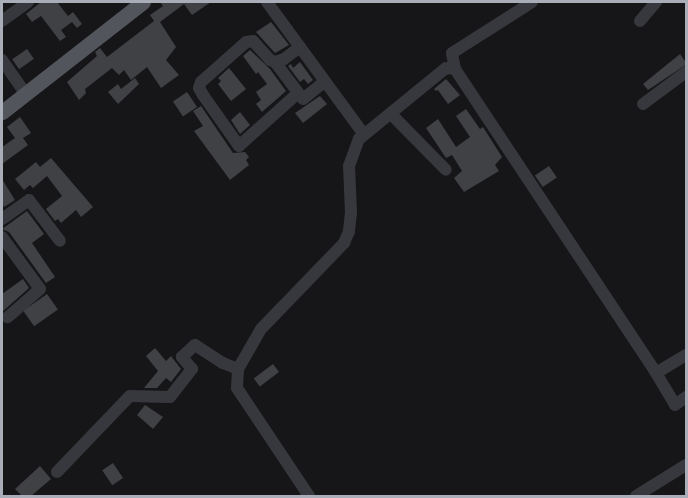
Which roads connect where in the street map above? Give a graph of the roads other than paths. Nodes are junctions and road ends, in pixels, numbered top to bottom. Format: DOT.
graph roads {
  1 [pos="27,2"];
  2 [pos="143,2"];
  3 [pos="267,2"];
  4 [pos="532,2"];
  5 [pos="656,2"];
  6 [pos="2,21"];
  7 [pos="640,21"];
  8 [pos="300,47"];
  9 [pos="2,60"];
  10 [pos="275,62"];
  11 [pos="455,69"];
  12 [pos="687,72"];
  13 [pos="325,81"];
  14 [pos="25,93"];
  15 [pos="303,99"];
  16 [pos="643,104"];
  17 [pos="2,112"];
  18 [pos="391,114"];
  19 [pos="363,133"];
  20 [pos="446,170"];
  21 [pos="2,219"];
  22 [pos="2,237"];
  23 [pos="60,240"];
  24 [pos="8,317"];
  25 [pos="687,355"];
  26 [pos="238,369"];
  27 [pos="656,373"];
  28 [pos="687,398"];
  29 [pos="687,465"];
  30 [pos="57,472"];
  31 [pos="309,496"];
  32 [pos="636,496"];
  1 -- 6 [label="street"];
  2 -- 14 [label="main road"];
  3 -- 8 [label="street"];
  4 -- 11 [label="street"];
  5 -- 7 [label="street"];
  8 -- 10 [label="street"];
  8 -- 13 [label="street"];
  9 -- 14 [label="street"];
  10 -- 10 [label="street"];
  11 -- 18 [label="street"];
  11 -- 27 [label="street"];
  12 -- 16 [label="street"];
  13 -- 15 [label="street"];
  13 -- 19 [label="street"];
  14 -- 17 [label="main road"];
  18 -- 19 [label="street"];
  18 -- 20 [label="street"];
  19 -- 26 [label="street"];
  21 -- 23 [label="street"];
  22 -- 24 [label="street"];
  25 -- 27 [label="street"];
  26 -- 30 [label="street"];
  26 -- 31 [label="street"];
  27 -- 28 [label="street"];
  29 -- 32 [label="street"];
}
